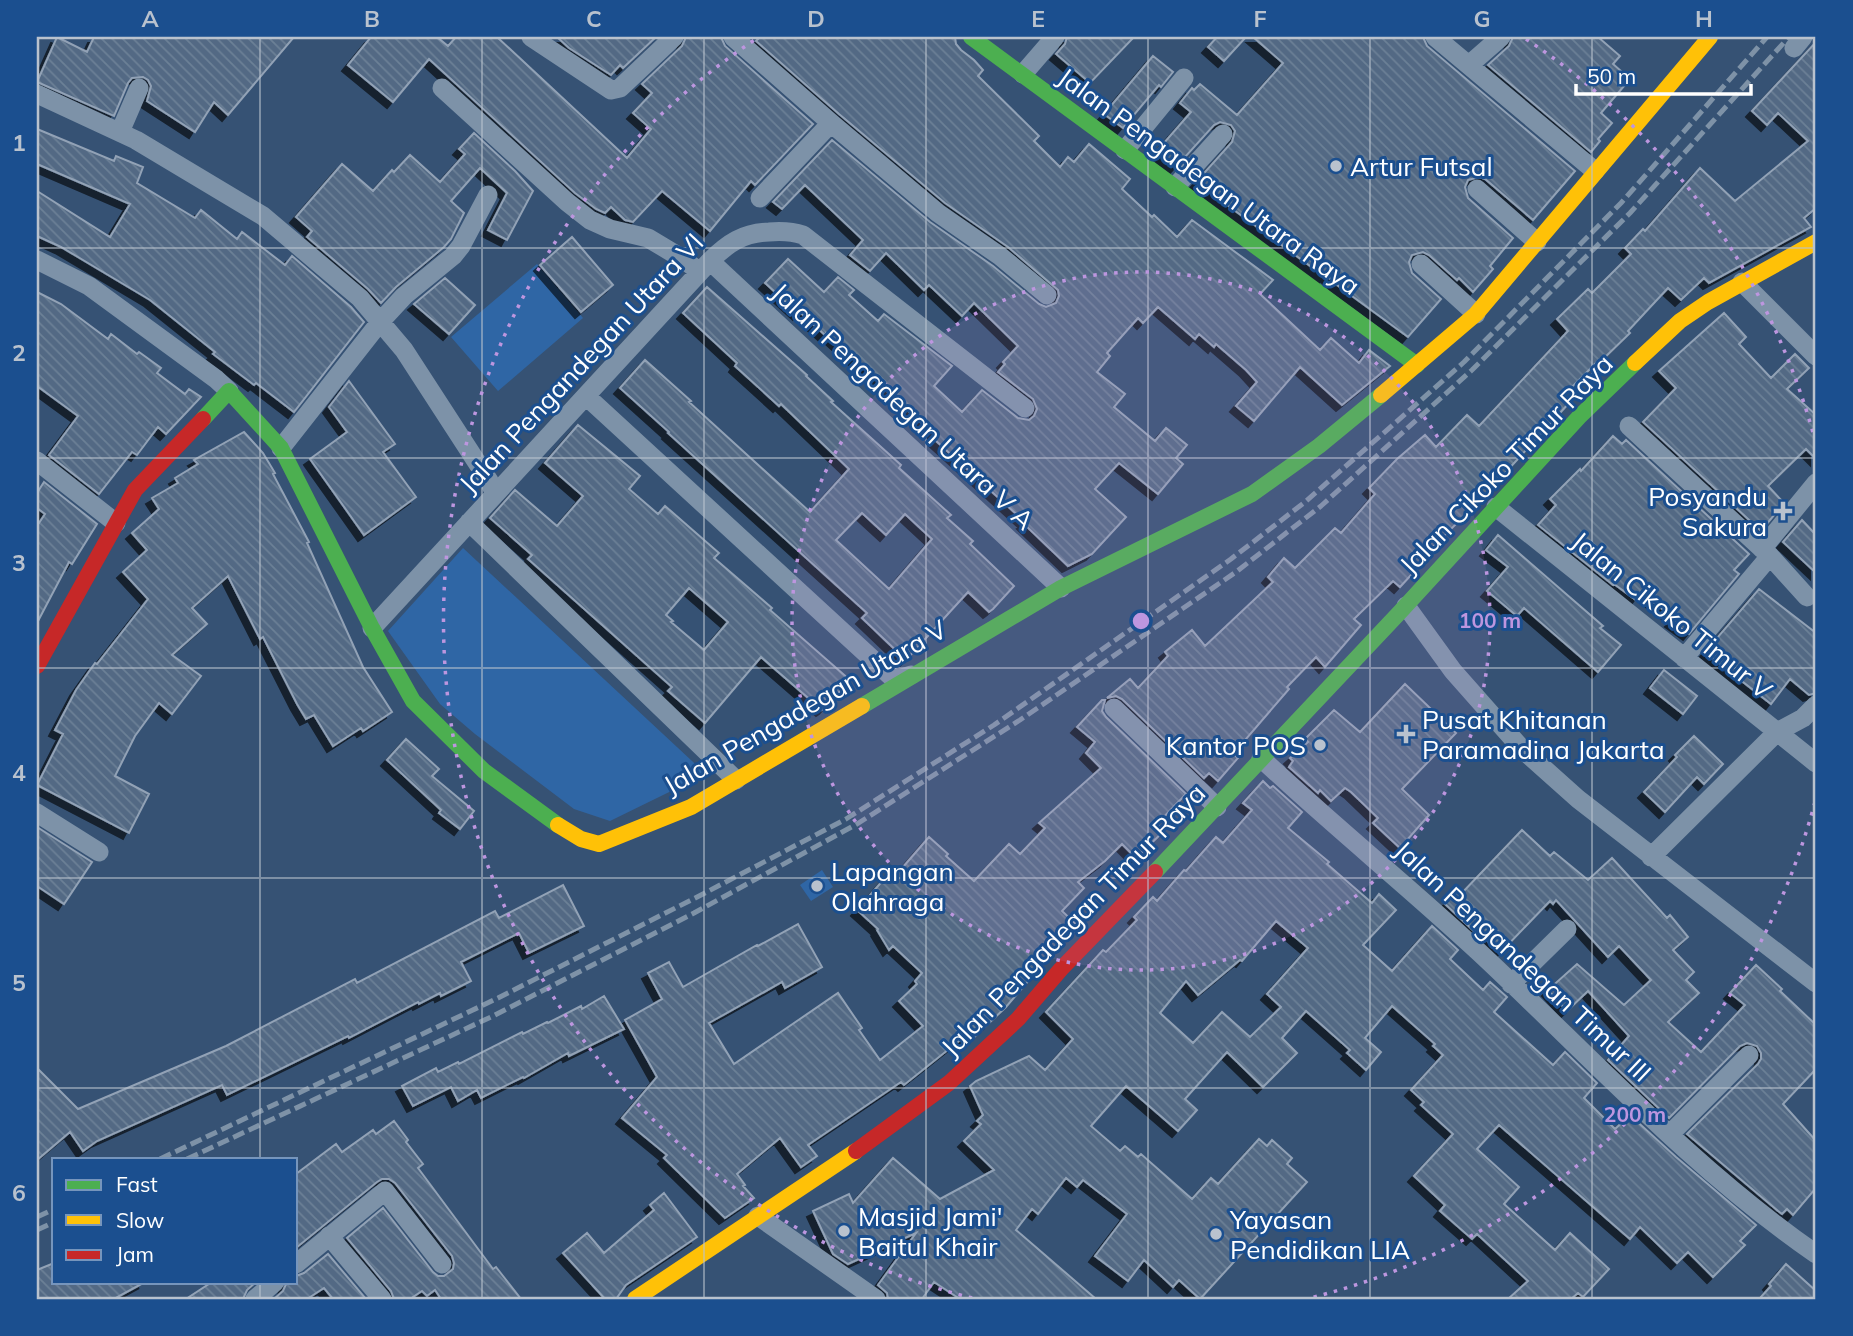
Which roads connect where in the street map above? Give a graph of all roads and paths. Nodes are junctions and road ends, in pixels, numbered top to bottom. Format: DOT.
graph roads {
  1 [pos="531,37"];
  2 [pos="674,37"];
  3 [pos="733,37"];
  4 [pos="971,37"];
  5 [pos="1055,37"];
  6 [pos="1435,37"];
  7 [pos="1500,37"];
  8 [pos="1707,38"];
  9 [pos="1469,65"];
  10 [pos="1023,74"];
  11 [pos="1184,78"];
  12 [pos="139,88"];
  13 [pos="442,88"];
  14 [pos="37,94"];
  15 [pos="831,122"];
  16 [pos="120,132"];
  17 [pos="1223,134"];
  18 [pos="1125,150"];
  19 [pos="1595,171"];
  20 [pos="1175,187"];
  21 [pos="1477,189"];
  22 [pos="488,195"];
  23 [pos="760,198"];
  24 [pos="1537,242"];
  25 [pos="1816,242"];
  26 [pos="37,260"];
  27 [pos="1421,264"];
  28 [pos="705,267"];
  29 [pos="1742,282"];
  30 [pos="1047,295"];
  31 [pos="1476,314"];
  32 [pos="380,322"];
  33 [pos="1816,355"];
  34 [pos="1417,365"];
  35 [pos="229,391"];
  36 [pos="586,396"];
  37 [pos="1025,408"];
  38 [pos="1629,426"];
  39 [pos="281,448"];
  40 [pos="37,461"];
  41 [pos="1816,483"];
  42 [pos="495,494"];
  43 [pos="1496,507"];
  44 [pos="469,522"];
  45 [pos="116,523"];
  46 [pos="1766,553"];
  47 [pos="1061,589"];
  48 [pos="1807,597"];
  49 [pos="1406,606"];
  50 [pos="372,628"];
  51 [pos="1684,658"];
  52 [pos="37,666"];
  53 [pos="917,673"];
  54 [pos="1816,705"];
  55 [pos="1114,708"];
  56 [pos="1777,732"];
  57 [pos="1261,758"];
  58 [pos="1816,763"];
  59 [pos="736,780"];
  60 [pos="1217,807"];
  61 [pos="37,813"];
  62 [pos="99,852"];
  63 [pos="1651,857"];
  64 [pos="1567,929"];
  65 [pos="1816,983"];
  66 [pos="1511,984"];
  67 [pos="1749,1055"];
  68 [pos="1670,1134"];
  69 [pos="758,1216"];
  70 [pos="329,1236"];
  71 [pos="1816,1254"];
  72 [pos="298,1262"];
  73 [pos="442,1264"];
  74 [pos="273,1284"];
  75 [pos="255,1299"];
  76 [pos="382,1299"];
  77 [pos="635,1299"];
  78 [pos="876,1299"];
  1 -- 2 [label="street"];
  3 -- 15 [label="street"];
  4 -- 10 [label="street, Jalan Pengadegan Utara Raya"];
  5 -- 10 [label="street"];
  6 -- 9 [label="street"];
  7 -- 9 [label="street"];
  8 -- 19 [label="street"];
  9 -- 19 [label="street"];
  10 -- 18 [label="street, Jalan Pengadegan Utara Raya"];
  11 -- 18 [label="street"];
  12 -- 16 [label="street"];
  13 -- 28 [label="street, Jalan Pengadegan Utara V A"];
  14 -- 16 [label="street"];
  15 -- 23 [label="street"];
  15 -- 30 [label="street"];
  16 -- 32 [label="street"];
  17 -- 20 [label="street"];
  18 -- 20 [label="street, Jalan Pengadegan Utara Raya"];
  19 -- 24 [label="street"];
  20 -- 34 [label="street, Jalan Pengadegan Utara Raya"];
  21 -- 24 [label="street"];
  22 -- 32 [label="street"];
  24 -- 31 [label="street"];
  25 -- 29 [label="street, Jalan Cikoko Timur Raya"];
  26 -- 35 [label="street, Jalan Pengadegan Utara V"];
  27 -- 31 [label="street"];
  28 -- 36 [label="street, Jalan Pengandegan Utara VI"];
  28 -- 37 [label="street, Jalan Pengandegan Utara VI"];
  28 -- 47 [label="street, Jalan Pengadegan Utara V A"];
  29 -- 33 [label="street"];
  29 -- 43 [label="street, Jalan Cikoko Timur Raya"];
  31 -- 34 [label="street"];
  32 -- 39 [label="street"];
  32 -- 42 [label="street"];
  34 -- 47 [label="street, Jalan Pengadegan Utara V"];
  35 -- 39 [label="street, Jalan Pengadegan Utara V"];
  35 -- 45 [label="street"];
  36 -- 42 [label="street, Jalan Pengandegan Utara VI"];
  36 -- 53 [label="street"];
  38 -- 46 [label="street"];
  39 -- 50 [label="street, Jalan Pengadegan Utara V"];
  40 -- 45 [label="street"];
  41 -- 46 [label="street"];
  42 -- 44 [label="street, Jalan Pengandegan Utara VI"];
  43 -- 49 [label="street, Jalan Cikoko Timur Raya"];
  43 -- 51 [label="street, Jalan Cikoko Timur V"];
  44 -- 50 [label="street, Jalan Pengandegan Utara VI"];
  44 -- 59 [label="street"];
  45 -- 52 [label="street"];
  46 -- 48 [label="street"];
  46 -- 51 [label="street"];
  47 -- 53 [label="street, Jalan Pengadegan Utara V"];
  49 -- 57 [label="street, Jalan Cikoko Timur Raya"];
  49 -- 63 [label="street"];
  50 -- 59 [label="street, Jalan Pengadegan Utara V"];
  51 -- 56 [label="street, Jalan Cikoko Timur V"];
  53 -- 59 [label="street, Jalan Pengadegan Utara V"];
  54 -- 56 [label="street"];
  55 -- 60 [label="street"];
  56 -- 58 [label="street, Jalan Cikoko Timur V"];
  56 -- 63 [label="street"];
  57 -- 60 [label="street, Jalan Pengadegan Timur Raya"];
  57 -- 66 [label="street, Jalan Pengandegan Timur III"];
  60 -- 69 [label="street, Jalan Pengadegan Timur Raya"];
  61 -- 62 [label="street"];
  63 -- 65 [label="street"];
  64 -- 66 [label="street"];
  66 -- 68 [label="street, Jalan Pengandegan Timur III"];
  67 -- 68 [label="street"];
  68 -- 71 [label="street, Jalan Pengandegan Timur III"];
  69 -- 77 [label="street, Jalan Pengadegan Timur Raya"];
  69 -- 78 [label="street"];
  70 -- 72 [label="street"];
  70 -- 73 [label="street"];
  70 -- 76 [label="street"];
  74 -- 75 [label="street"];
}
